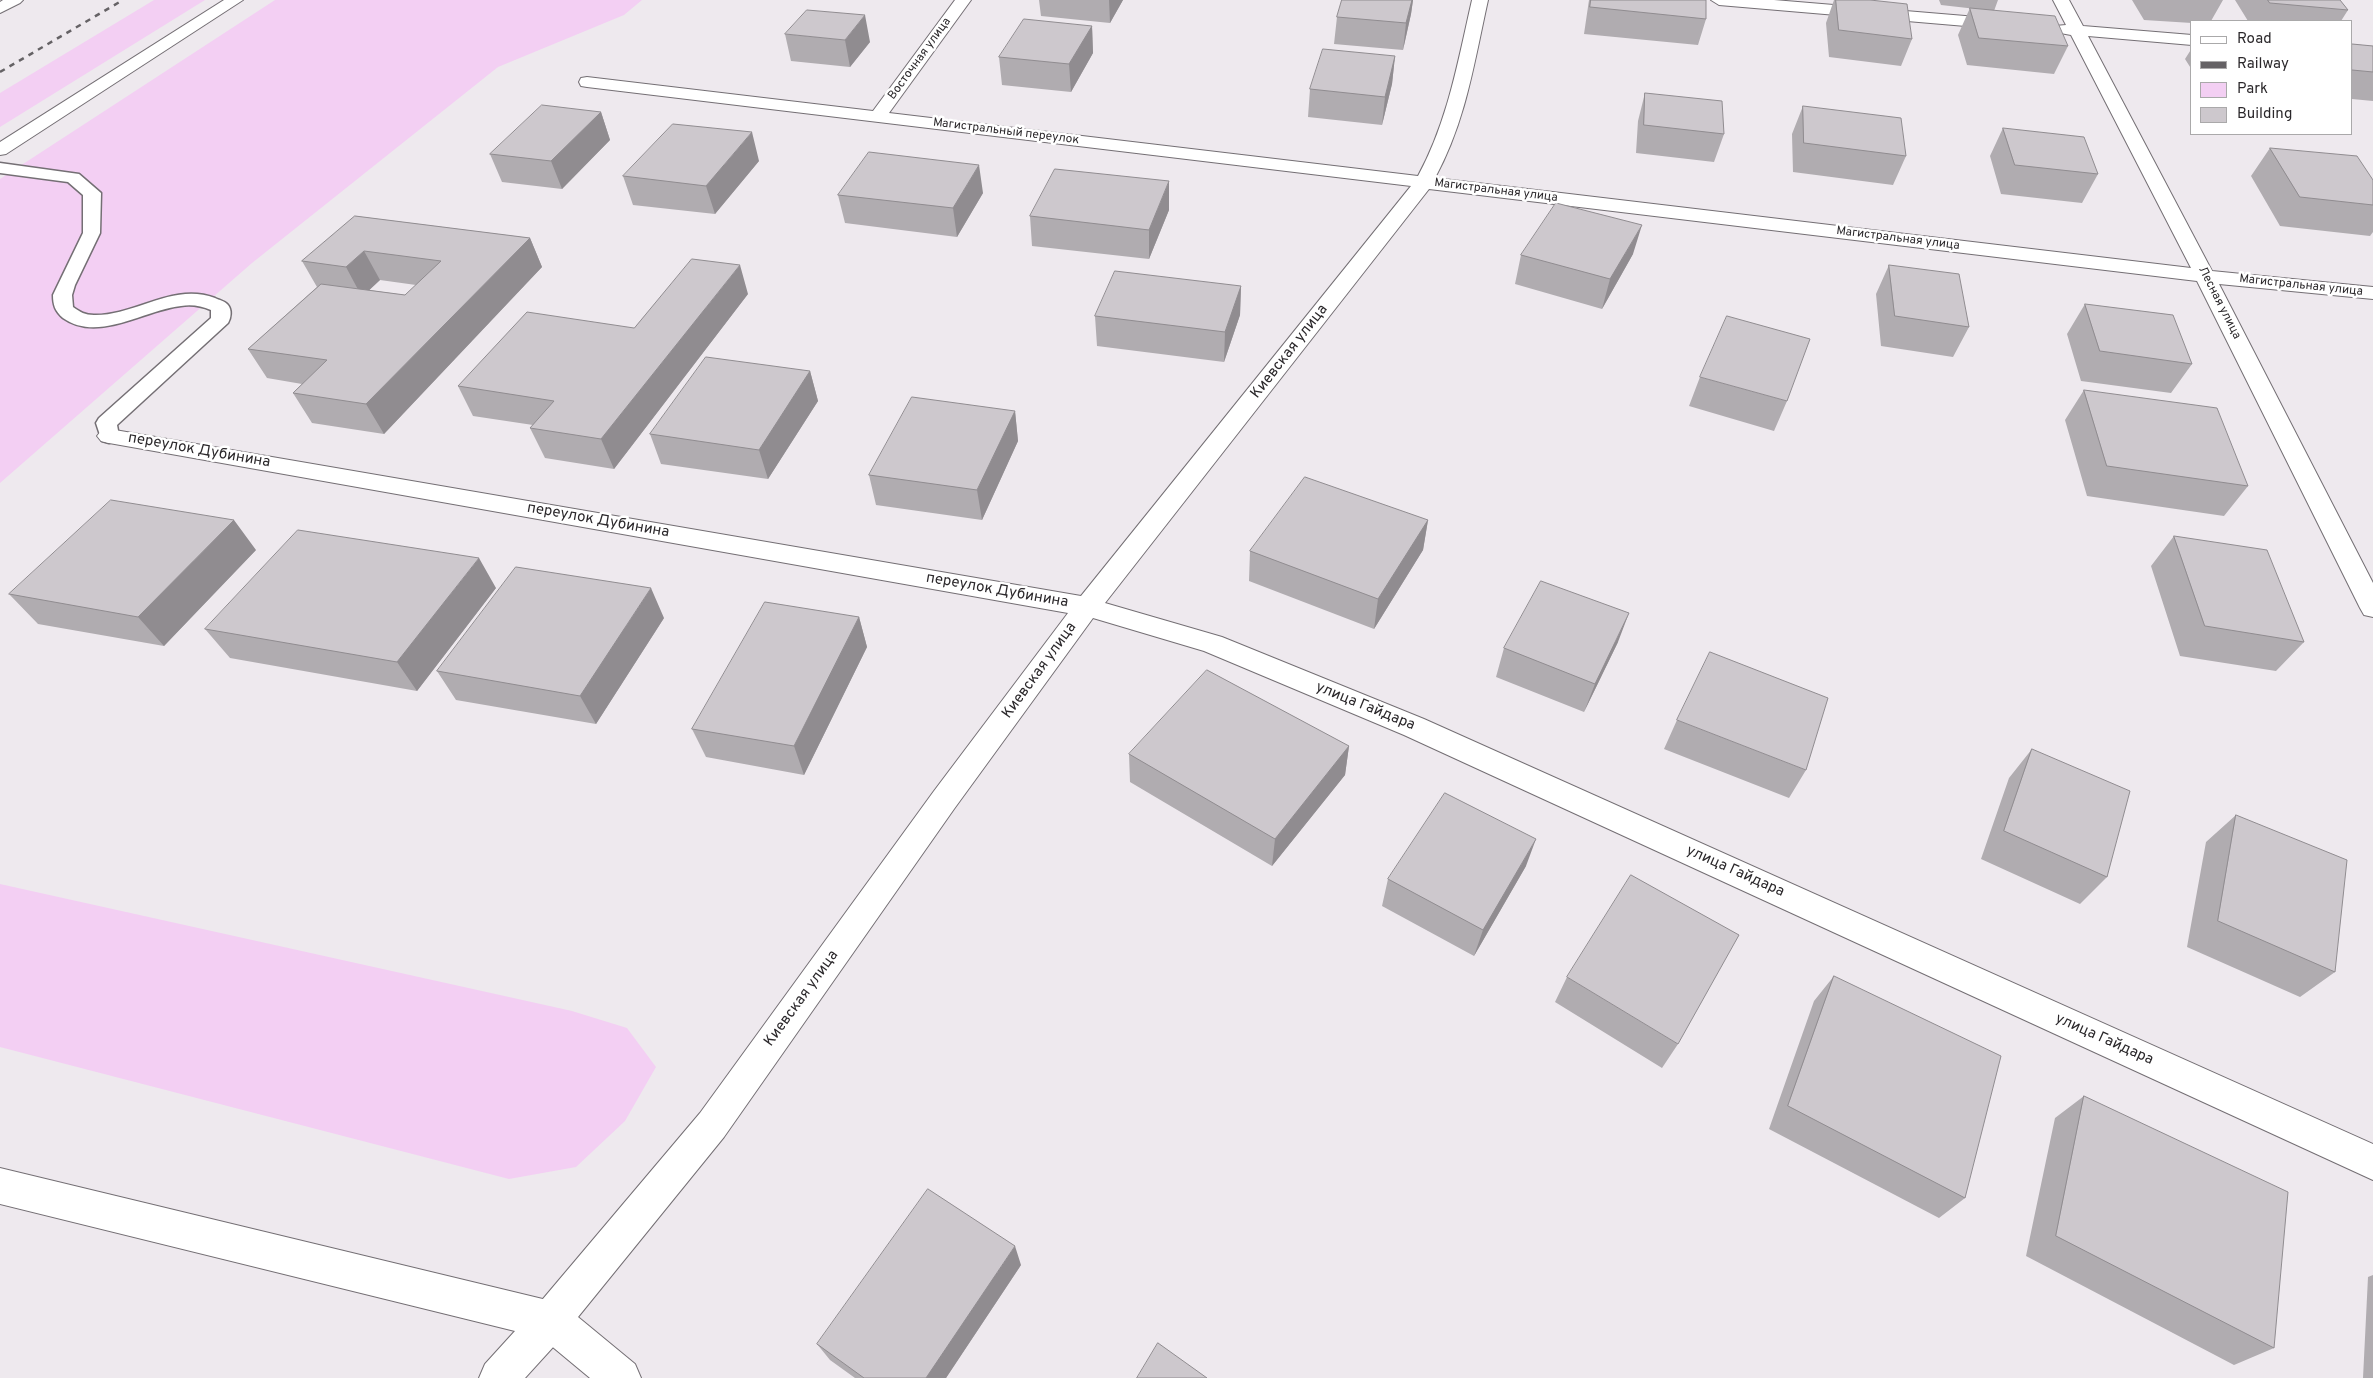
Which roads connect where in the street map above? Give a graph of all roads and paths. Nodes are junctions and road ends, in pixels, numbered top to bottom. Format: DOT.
graph roads {
  1 [pos="15,0"];
  2 [pos="235,0"];
  3 [pos="963,0"];
  4 [pos="1480,0"];
  5 [pos="1719,0"];
  6 [pos="2061,0"];
  7 [pos="0,8"];
  8 [pos="2017,25"];
  9 [pos="2047,28"];
  10 [pos="2076,30"];
  11 [pos="2190,40"];
  12 [pos="588,82"];
  13 [pos="877,117"];
  14 [pos="0,150"];
  15 [pos="0,168"];
  16 [pos="1424,182"];
  17 [pos="2205,276"];
  18 [pos="2373,293"];
  19 [pos="109,436"];
  20 [pos="1088,607"];
  21 [pos="2373,608"];
  22 [pos="2373,1162"];
  23 [pos="0,1186"];
  24 [pos="551,1320"];
  25 [pos="498,1378"];
  26 [pos="621,1378"];
  1 -- 7 [label="street"];
  2 -- 14 [label="street"];
  3 -- 13 [label="street, Восточная улица"];
  4 -- 16 [label="street, Киевская улица"];
  5 -- 8 [label="street"];
  6 -- 10 [label="street, Лесная улица"];
  9 -- 10 [label="street"];
  10 -- 11 [label="street"];
  10 -- 17 [label="street, Лесная улица"];
  12 -- 13 [label="street, Магистральный переулок"];
  13 -- 16 [label="street, Магистральный переулок"];
  15 -- 19 [label="lane"];
  16 -- 17 [label="street, Магистральная улица"];
  16 -- 20 [label="street, Киевская улица"];
  17 -- 18 [label="street, Магистральная улица"];
  17 -- 21 [label="street, Лесная улица"];
  19 -- 20 [label="street, переулок Дубинина"];
  20 -- 22 [label="street, улица Гайдара"];
  20 -- 24 [label="street, Киевская улица"];
  23 -- 24 [label="street"];
  24 -- 25 [label="street, Киевская улица"];
  24 -- 26 [label="street"];
}
